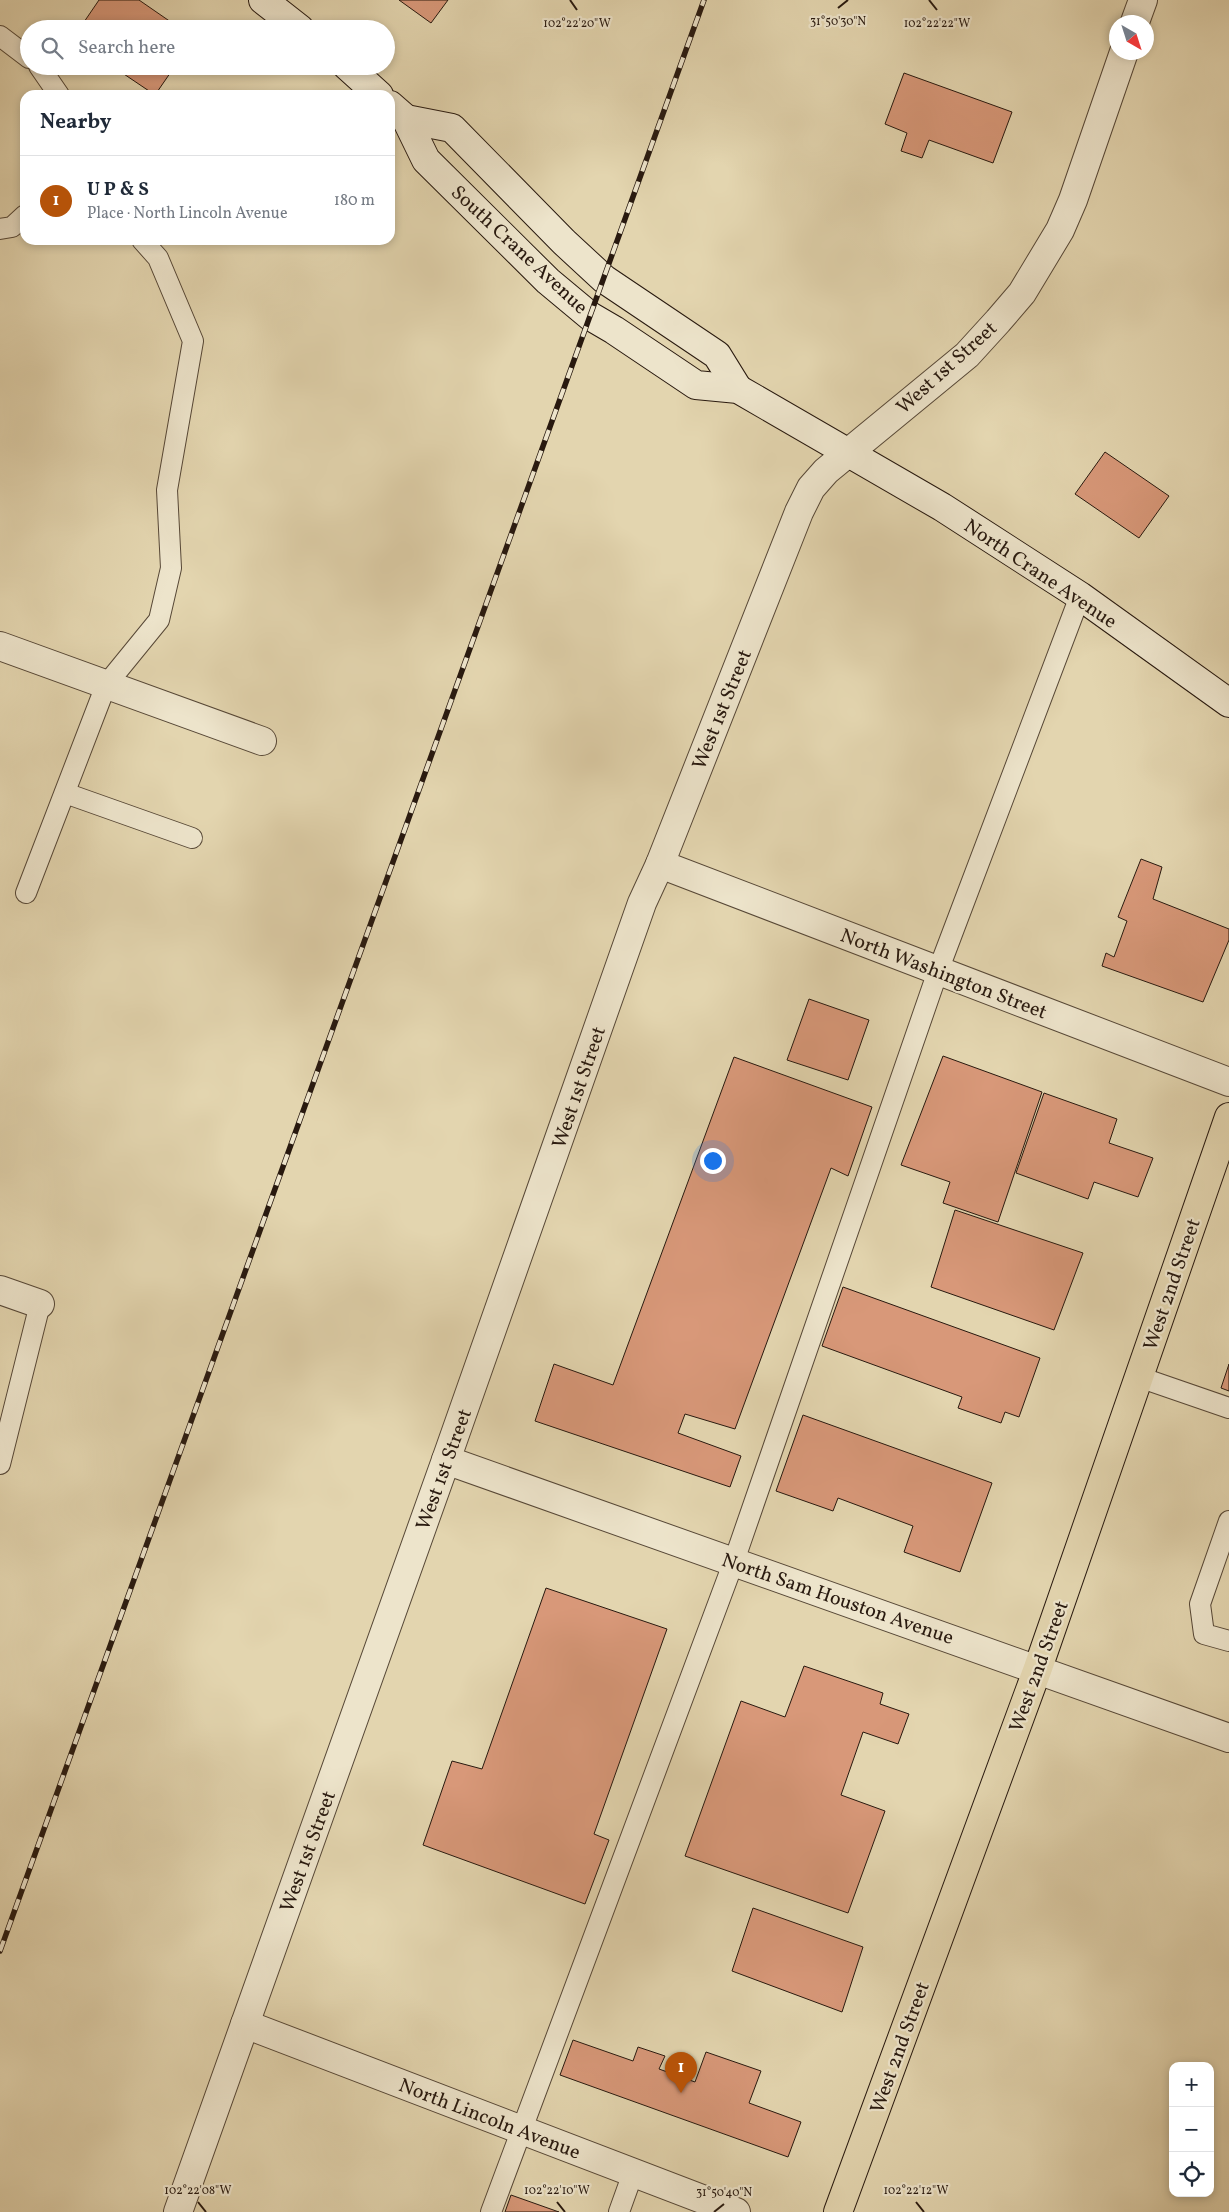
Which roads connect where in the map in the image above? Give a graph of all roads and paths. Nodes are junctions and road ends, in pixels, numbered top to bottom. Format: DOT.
graph roads {
  1 [pos="263,0"];
  2 [pos="1143,0"];
  3 [pos="1138,15"];
  4 [pos="289,20"];
  5 [pos="0,36"];
  6 [pos="20,51"];
  7 [pos="1121,60"];
  8 [pos="46,75"];
  9 [pos="356,75"];
  10 [pos="56,90"];
  11 [pos="373,90"];
  12 [pos="398,112"];
  13 [pos="20,220"];
  14 [pos="0,229"];
  15 [pos="146,245"];
  16 [pos="738,389"];
  17 [pos="848,451"];
  18 [pos="1080,596"];
  19 [pos="0,646"];
  20 [pos="106,685"];
  21 [pos="1229,703"];
  22 [pos="262,741"];
  23 [pos="65,793"];
  24 [pos="192,838"];
  25 [pos="660,864"];
  26 [pos="26,893"];
  27 [pos="938,971"];
  28 [pos="1229,1082"];
  29 [pos="1229,1117"];
  30 [pos="0,1290"];
  31 [pos="40,1304"];
  32 [pos="1139,1377"];
  33 [pos="1229,1408"];
  34 [pos="446,1460"];
  35 [pos="0,1464"];
  36 [pos="1229,1521"];
  37 [pos="734,1561"];
  38 [pos="1229,1641"];
  39 [pos="1038,1668"];
  40 [pos="1229,1738"];
  41 [pos="245,2024"];
  42 [pos="521,2130"];
  43 [pos="633,2173"];
  44 [pos="690,2204"];
  45 [pos="178,2212"];
  46 [pos="491,2212"];
  47 [pos="619,2212"];
  48 [pos="736,2212"];
  49 [pos="838,2212"];
  1 -- 4 [label="street"];
  2 -- 3 [label="street"];
  5 -- 6 [label="lane"];
  7 -- 17 [label="street, West 1st Street"];
  8 -- 10 [label="lane"];
  9 -- 11 [label="street"];
  12 -- 16 [label="street, South Crane Avenue"];
  12 -- 16 [label="street, South Crane Avenue"];
  13 -- 14 [label="lane"];
  15 -- 20 [label="lane"];
  16 -- 17 [label="street, South Crane Avenue"];
  17 -- 18 [label="street, North Crane Avenue"];
  17 -- 25 [label="street, West 1st Street"];
  18 -- 21 [label="street, North Crane Avenue"];
  18 -- 27 [label="lane"];
  19 -- 20 [label="street"];
  20 -- 22 [label="street"];
  20 -- 23 [label="lane"];
  23 -- 24 [label="lane"];
  23 -- 26 [label="lane"];
  25 -- 27 [label="street, North Washington Street"];
  25 -- 34 [label="street, West 1st Street"];
  27 -- 28 [label="street, North Washington Street"];
  27 -- 37 [label="lane"];
  29 -- 32 [label="main road, West 2nd Street"];
  30 -- 31 [label="street"];
  31 -- 35 [label="lane"];
  32 -- 33 [label="lane"];
  32 -- 39 [label="main road, West 2nd Street"];
  34 -- 37 [label="street, North Sam Houston Avenue"];
  34 -- 41 [label="street, West 1st Street"];
  36 -- 38 [label="lane"];
  37 -- 39 [label="street, North Sam Houston Avenue"];
  37 -- 42 [label="lane"];
  39 -- 40 [label="street, North Sam Houston Avenue"];
  39 -- 49 [label="main road, West 2nd Street"];
  41 -- 42 [label="street, North Lincoln Avenue"];
  41 -- 45 [label="street, West 1st Street"];
  42 -- 43 [label="street, North Lincoln Avenue"];
  42 -- 46 [label="lane"];
  43 -- 44 [label="street, North Lincoln Avenue"];
  43 -- 47 [label="lane"];
  44 -- 48 [label="street, North Lincoln Avenue"];
}
